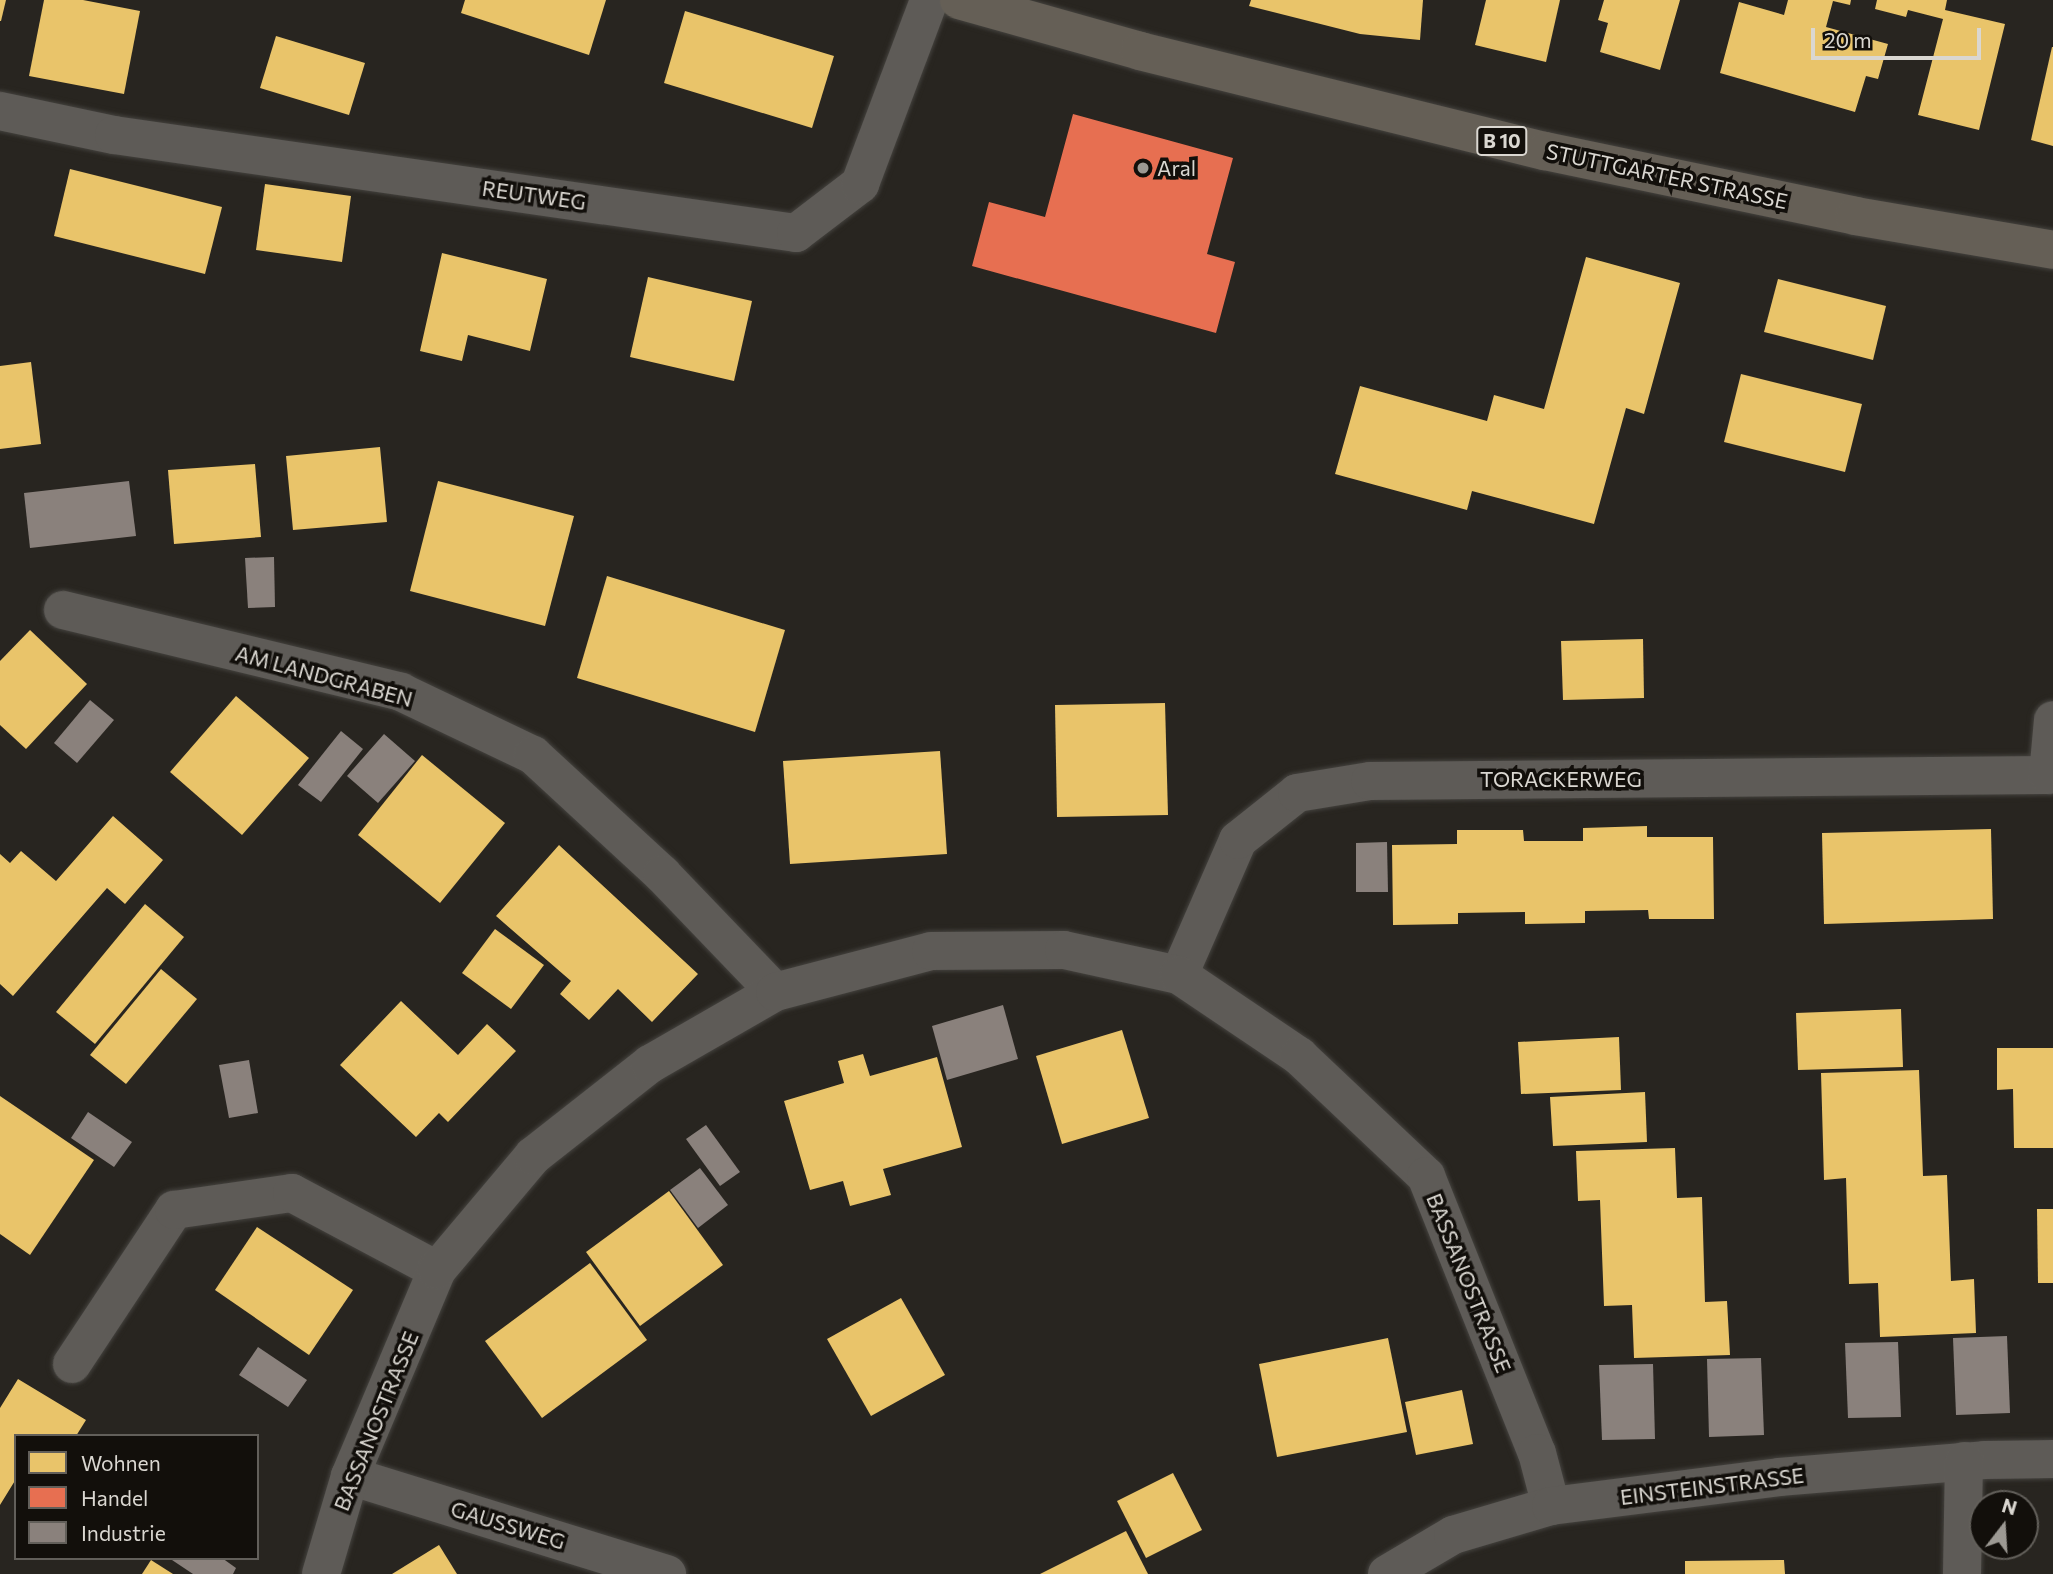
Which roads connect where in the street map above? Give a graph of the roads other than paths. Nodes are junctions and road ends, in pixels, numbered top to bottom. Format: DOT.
graph roads {
  1 [pos="929,0"];
  2 [pos="959,0"];
  3 [pos="0,111"];
  4 [pos="2053,250"];
  5 [pos="63,610"];
  6 [pos="2053,720"];
  7 [pos="1179,975"];
  8 [pos="775,992"];
  9 [pos="437,1270"];
  10 [pos="72,1364"];
  11 [pos="2053,1459"];
  12 [pos="1964,1461"];
  13 [pos="350,1476"];
  14 [pos="1551,1506"];
  15 [pos="321,1574"];
  16 [pos="667,1574"];
  17 [pos="1387,1574"];
  18 [pos="1962,1574"];
  1 -- 3 [label="street, REUTWEG"];
  2 -- 4 [label="main road, STUTTGARTER STRASSE / B 10"];
  5 -- 8 [label="street, AM LANDGRABEN"];
  6 -- 7 [label="street, TORACKERWEG"];
  7 -- 8 [label="street, BASSANOSTRASSE"];
  7 -- 14 [label="street, BASSANOSTRASSE"];
  8 -- 9 [label="street, BASSANOSTRASSE"];
  9 -- 10 [label="street"];
  9 -- 13 [label="street, BASSANOSTRASSE"];
  11 -- 12 [label="street, EINSTEINSTRASSE"];
  12 -- 14 [label="street, EINSTEINSTRASSE"];
  12 -- 18 [label="street"];
  13 -- 15 [label="street, BASSANOSTRASSE"];
  13 -- 16 [label="street, GAUSSWEG"];
  14 -- 17 [label="street, EINSTEINSTRASSE"];
}
